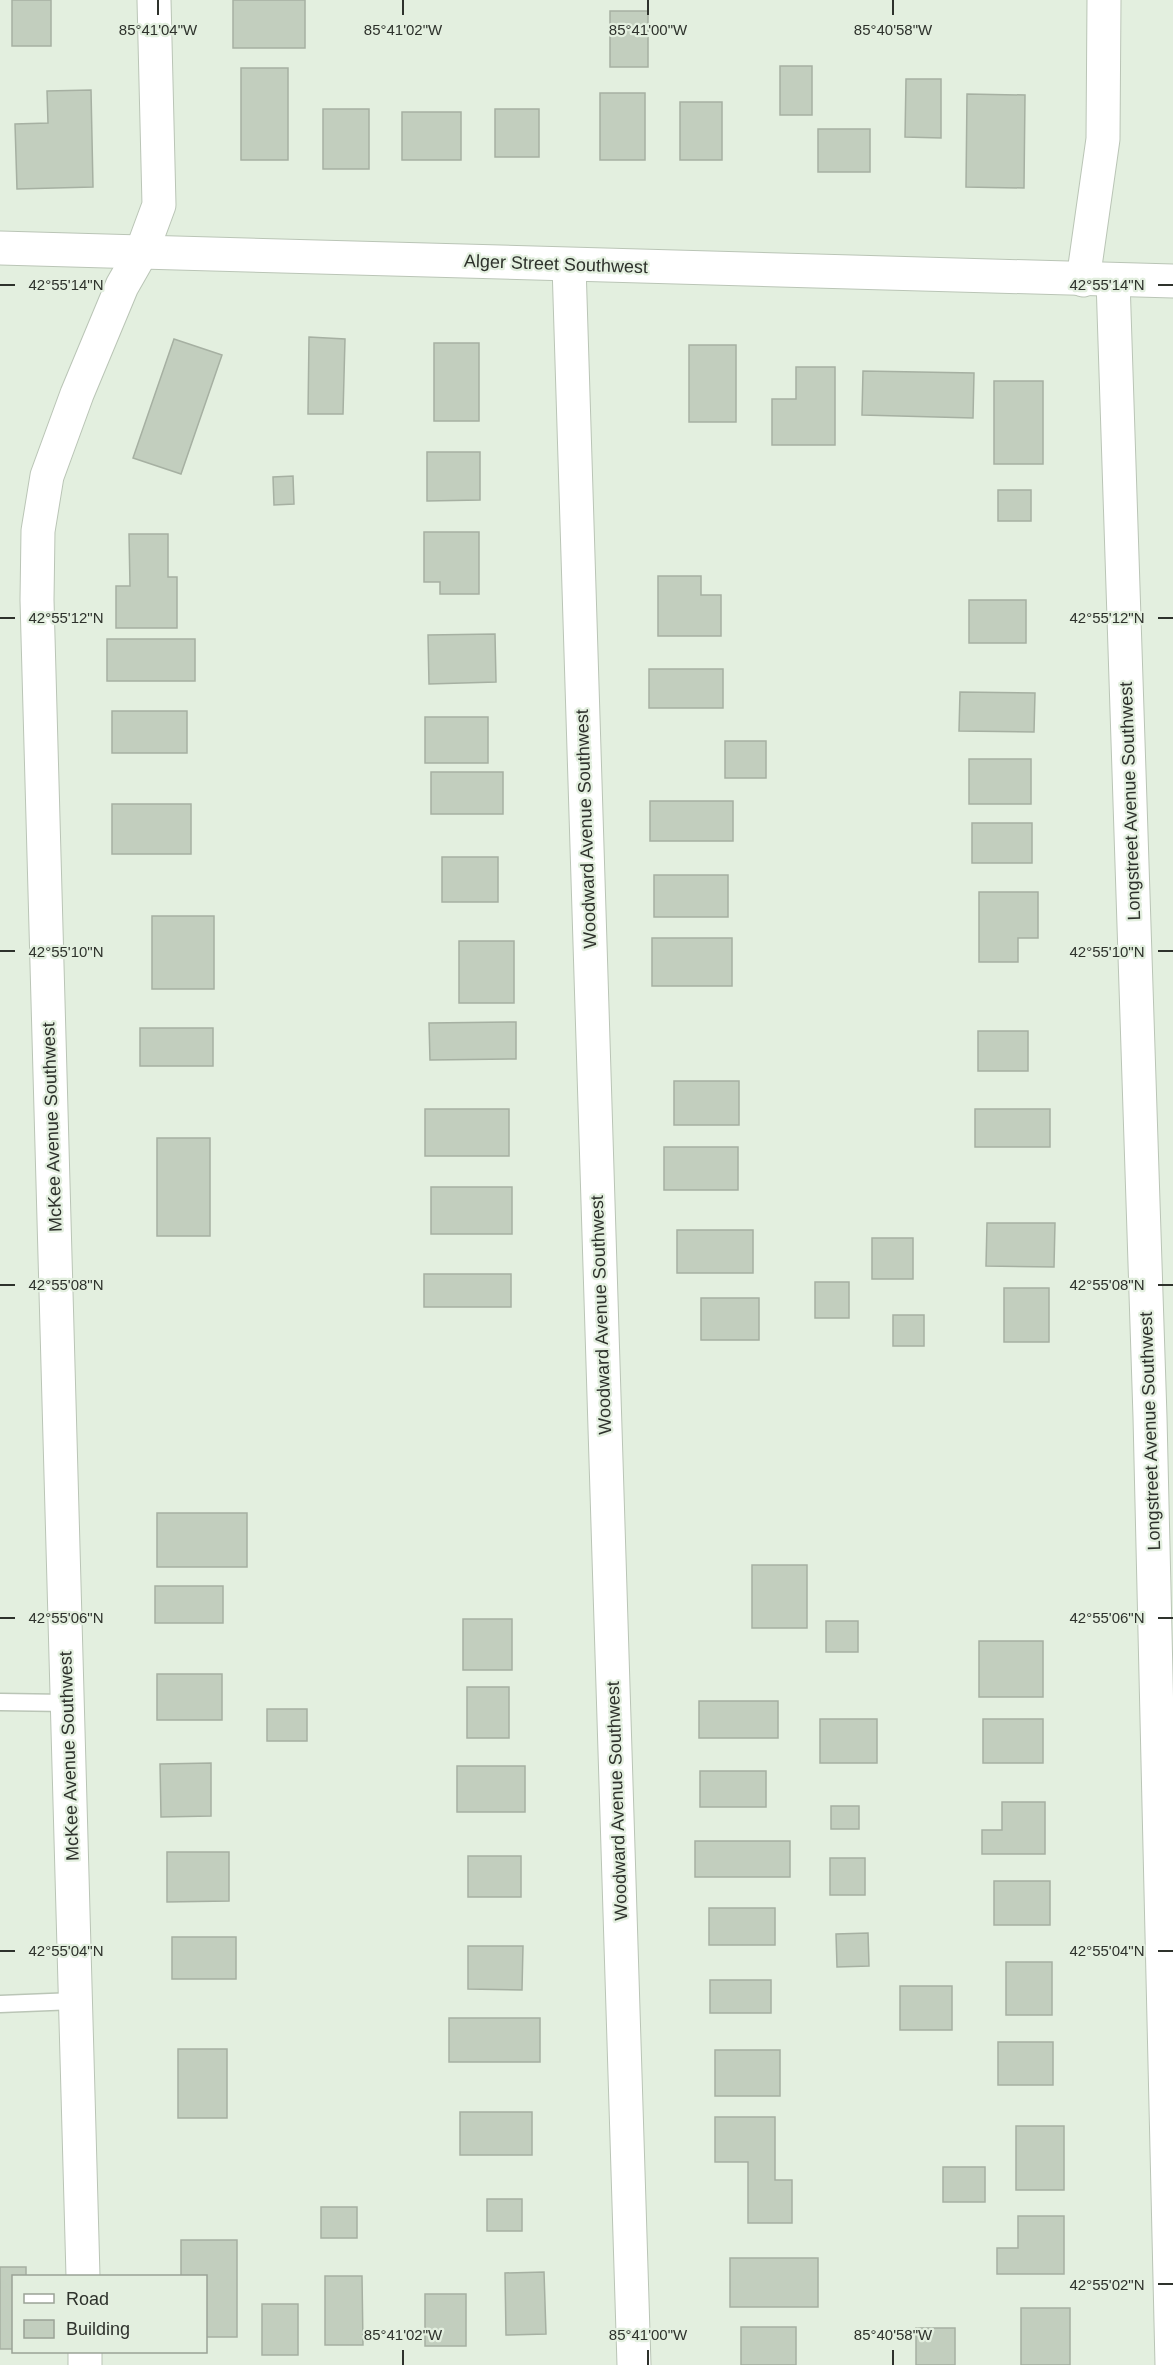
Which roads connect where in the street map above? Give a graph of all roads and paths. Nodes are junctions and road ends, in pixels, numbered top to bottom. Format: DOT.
graph roads {
  1 [pos="153,0"];
  2 [pos="1104,0"];
  3 [pos="0,248"];
  4 [pos="142,251"];
  5 [pos="569,265"];
  6 [pos="1098,280"];
  7 [pos="1173,281"];
  8 [pos="0,1702"];
  9 [pos="67,1703"];
  10 [pos="75,2001"];
  11 [pos="0,2004"];
  12 [pos="83,2275"];
  13 [pos="634,2365"];
  14 [pos="1172,2365"];
  1 -- 4 [label="street, McKee Avenue Southwest"];
  2 -- 6 [label="street, Longstreet Avenue Southwest"];
  3 -- 4 [label="street, Alger Street Southwest"];
  4 -- 5 [label="street, Alger Street Southwest"];
  4 -- 9 [label="street, McKee Avenue Southwest"];
  5 -- 6 [label="street, Alger Street Southwest"];
  5 -- 13 [label="street, Woodward Avenue Southwest"];
  6 -- 7 [label="street, Alger Street Southwest"];
  6 -- 14 [label="street, Longstreet Avenue Southwest"];
  8 -- 9 [label="lane"];
  9 -- 10 [label="street, McKee Avenue Southwest"];
  10 -- 11 [label="lane"];
  10 -- 12 [label="street, McKee Avenue Southwest"];
}
